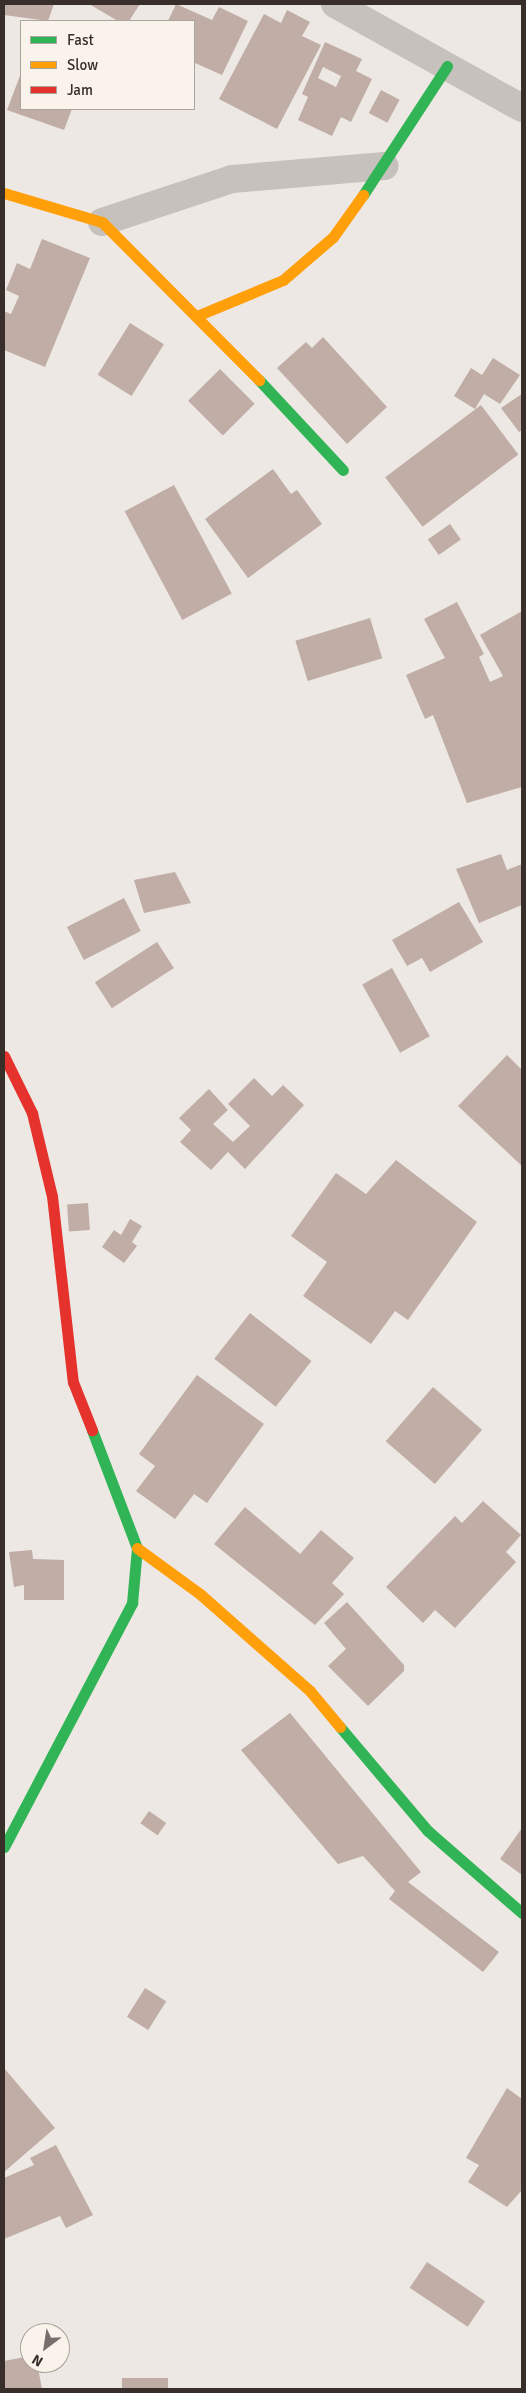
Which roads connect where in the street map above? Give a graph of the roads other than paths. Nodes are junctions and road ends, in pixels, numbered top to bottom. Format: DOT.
graph roads {
  1 [pos="337,5"];
  2 [pos="447,66"];
  3 [pos="522,107"];
  4 [pos="384,166"];
  5 [pos="4,193"];
  6 [pos="102,222"];
  7 [pos="199,315"];
  8 [pos="343,470"];
  9 [pos="4,1056"];
  10 [pos="137,1548"];
  11 [pos="4,1847"];
  12 [pos="522,1913"];
  1 -- 2 [label="street"];
  1 -- 3 [label="street"];
  2 -- 3 [label="street"];
  2 -- 4 [label="street"];
  4 -- 6 [label="street"];
  4 -- 7 [label="street"];
  5 -- 6 [label="street"];
  6 -- 7 [label="street"];
  7 -- 8 [label="street"];
  9 -- 10 [label="street"];
  10 -- 11 [label="street"];
  10 -- 12 [label="street"];
}
